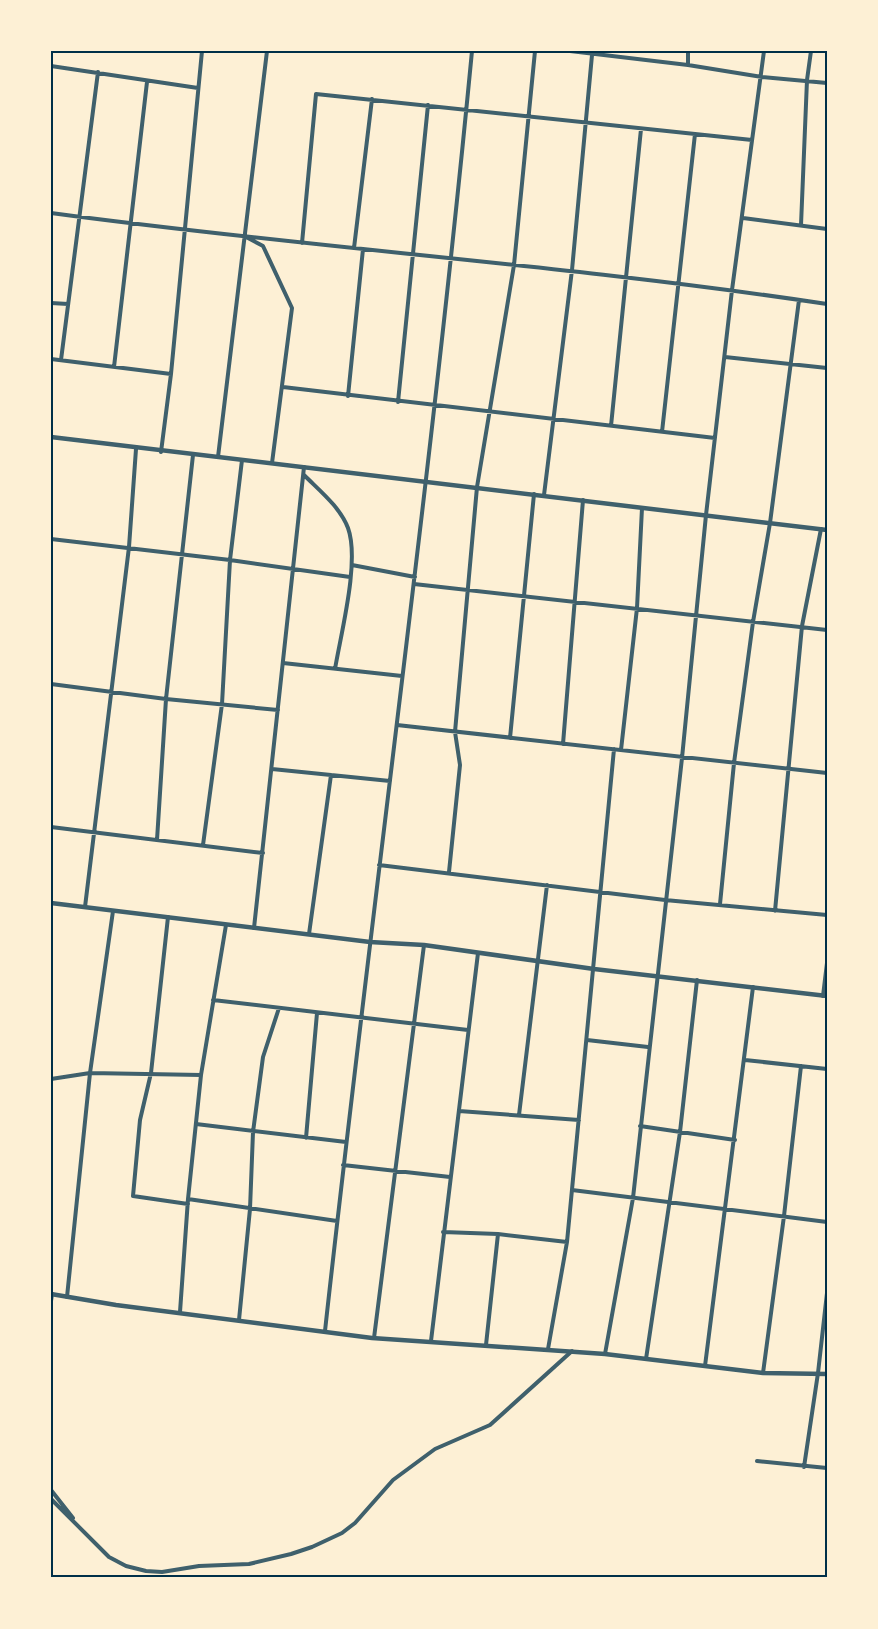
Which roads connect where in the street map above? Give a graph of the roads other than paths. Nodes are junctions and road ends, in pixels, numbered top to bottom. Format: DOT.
graph roads {
  1 [pos="202,51"];
  2 [pos="267,51"];
  3 [pos="472,51"];
  4 [pos="535,51"];
  5 [pos="570,51"];
  6 [pos="688,51"];
  7 [pos="764,51"];
  8 [pos="811,51"];
  9 [pos="581,52"];
  10 [pos="592,55"];
  11 [pos="688,65"];
  12 [pos="51,66"];
  13 [pos="98,72"];
  14 [pos="762,77"];
  15 [pos="807,80"];
  16 [pos="147,82"];
  17 [pos="827,83"];
  18 [pos="198,88"];
  19 [pos="372,99"];
  20 [pos="428,105"];
  21 [pos="467,109"];
  22 [pos="530,116"];
  23 [pos="586,123"];
  24 [pos="641,128"];
  25 [pos="695,134"];
  26 [pos="752,140"];
  27 [pos="51,213"];
  28 [pos="79,217"];
  29 [pos="743,218"];
  30 [pos="130,223"];
  31 [pos="802,226"];
  32 [pos="184,229"];
  33 [pos="827,229"];
  34 [pos="245,236"];
  35 [pos="302,242"];
  36 [pos="354,248"];
  37 [pos="363,249"];
  38 [pos="414,254"];
  39 [pos="452,259"];
  40 [pos="514,264"];
  41 [pos="572,270"];
  42 [pos="627,277"];
  43 [pos="679,283"];
  44 [pos="732,290"];
  45 [pos="799,300"];
  46 [pos="51,303"];
  47 [pos="68,304"];
  48 [pos="827,304"];
  49 [pos="725,357"];
  50 [pos="51,359"];
  51 [pos="61,360"];
  52 [pos="790,364"];
  53 [pos="114,367"];
  54 [pos="827,368"];
  55 [pos="171,374"];
  56 [pos="283,387"];
  57 [pos="348,396"];
  58 [pos="398,402"];
  59 [pos="435,406"];
  60 [pos="490,412"];
  61 [pos="552,419"];
  62 [pos="611,426"];
  63 [pos="662,432"];
  64 [pos="51,437"];
  65 [pos="715,438"];
  66 [pos="136,449"];
  67 [pos="161,452"];
  68 [pos="193,455"];
  69 [pos="218,457"];
  70 [pos="242,460"];
  71 [pos="272,464"];
  72 [pos="304,467"];
  73 [pos="304,475"];
  74 [pos="425,480"];
  75 [pos="478,487"];
  76 [pos="534,494"];
  77 [pos="544,495"];
  78 [pos="583,500"];
  79 [pos="642,508"];
  80 [pos="706,515"];
  81 [pos="770,523"];
  82 [pos="821,529"];
  83 [pos="827,530"];
  84 [pos="51,540"];
  85 [pos="130,547"];
  86 [pos="182,555"];
  87 [pos="230,560"];
  88 [pos="352,565"];
  89 [pos="293,568"];
  90 [pos="350,577"];
  91 [pos="415,577"];
  92 [pos="414,584"];
  93 [pos="468,588"];
  94 [pos="522,595"];
  95 [pos="573,601"];
  96 [pos="637,608"];
  97 [pos="698,615"];
  98 [pos="753,622"];
  99 [pos="802,626"];
  100 [pos="827,630"];
  101 [pos="283,663"];
  102 [pos="335,669"];
  103 [pos="402,676"];
  104 [pos="51,684"];
  105 [pos="112,692"];
  106 [pos="166,699"];
  107 [pos="222,704"];
  108 [pos="278,710"];
  109 [pos="398,725"];
  110 [pos="455,732"];
  111 [pos="510,738"];
  112 [pos="563,744"];
  113 [pos="614,749"];
  114 [pos="621,750"];
  115 [pos="682,758"];
  116 [pos="734,763"];
  117 [pos="272,769"];
  118 [pos="787,769"];
  119 [pos="827,774"];
  120 [pos="331,775"];
  121 [pos="390,781"];
  122 [pos="51,826"];
  123 [pos="95,832"];
  124 [pos="157,840"];
  125 [pos="203,845"];
  126 [pos="263,853"];
  127 [pos="379,865"];
  128 [pos="449,872"];
  129 [pos="547,885"];
  130 [pos="600,892"];
  131 [pos="665,900"];
  132 [pos="51,903"];
  133 [pos="720,904"];
  134 [pos="86,907"];
  135 [pos="775,910"];
  136 [pos="113,911"];
  137 [pos="827,915"];
  138 [pos="168,917"];
  139 [pos="226,925"];
  140 [pos="254,928"];
  141 [pos="309,934"];
  142 [pos="370,942"];
  143 [pos="424,945"];
  144 [pos="478,954"];
  145 [pos="537,961"];
  146 [pos="827,963"];
  147 [pos="594,969"];
  148 [pos="656,975"];
  149 [pos="697,980"];
  150 [pos="753,987"];
  151 [pos="825,996"];
  152 [pos="213,1000"];
  153 [pos="279,1008"];
  154 [pos="317,1013"];
  155 [pos="360,1018"];
  156 [pos="412,1025"];
  157 [pos="468,1030"];
  158 [pos="587,1040"];
  159 [pos="648,1047"];
  160 [pos="745,1060"];
  161 [pos="801,1066"];
  162 [pos="827,1069"];
  163 [pos="90,1073"];
  164 [pos="151,1073"];
  165 [pos="202,1075"];
  166 [pos="51,1079"];
  167 [pos="459,1111"];
  168 [pos="519,1115"];
  169 [pos="579,1120"];
  170 [pos="196,1124"];
  171 [pos="640,1126"];
  172 [pos="253,1132"];
  173 [pos="680,1132"];
  174 [pos="306,1138"];
  175 [pos="736,1140"];
  176 [pos="346,1142"];
  177 [pos="343,1166"];
  178 [pos="394,1171"];
  179 [pos="450,1177"];
  180 [pos="572,1190"];
  181 [pos="632,1198"];
  182 [pos="188,1202"];
  183 [pos="670,1202"];
  184 [pos="727,1208"];
  185 [pos="250,1209"];
  186 [pos="784,1216"];
  187 [pos="337,1221"];
  188 [pos="827,1222"];
  189 [pos="443,1232"];
  190 [pos="498,1234"];
  191 [pos="567,1242"];
  192 [pos="827,1293"];
  193 [pos="51,1294"];
  194 [pos="67,1297"];
  195 [pos="51,1301"];
  196 [pos="180,1312"];
  197 [pos="239,1320"];
  198 [pos="325,1330"];
  199 [pos="374,1338"];
  200 [pos="431,1341"];
  201 [pos="486,1345"];
  202 [pos="548,1350"];
  203 [pos="572,1351"];
  204 [pos="605,1354"];
  205 [pos="646,1358"];
  206 [pos="706,1366"];
  207 [pos="763,1373"];
  208 [pos="818,1373"];
  209 [pos="827,1374"];
  210 [pos="757,1460"];
  211 [pos="804,1467"];
  212 [pos="827,1468"];
  213 [pos="51,1490"];
  214 [pos="51,1499"];
  215 [pos="82,1528"];
  1 -- 18 [label="street"];
  2 -- 34 [label="street"];
  3 -- 21 [label="street"];
  4 -- 22 [label="street"];
  5 -- 9 [label="street"];
  6 -- 11 [label="street"];
  7 -- 14 [label="street"];
  8 -- 15 [label="street"];
  9 -- 10 [label="street"];
  10 -- 11 [label="street"];
  10 -- 23 [label="street"];
  11 -- 14 [label="street"];
  12 -- 13 [label="street"];
  13 -- 16 [label="street"];
  13 -- 28 [label="street"];
  14 -- 15 [label="street"];
  14 -- 26 [label="street"];
  15 -- 17 [label="street"];
  15 -- 31 [label="street"];
  16 -- 18 [label="street"];
  16 -- 30 [label="street"];
  18 -- 32 [label="street"];
  19 -- 20 [label="street"];
  19 -- 35 [label="street"];
  19 -- 36 [label="street"];
  20 -- 21 [label="street"];
  20 -- 38 [label="street"];
  21 -- 22 [label="street"];
  21 -- 39 [label="street"];
  22 -- 23 [label="street"];
  22 -- 40 [label="street"];
  23 -- 24 [label="street"];
  23 -- 41 [label="street"];
  24 -- 25 [label="street"];
  24 -- 42 [label="street"];
  25 -- 26 [label="street"];
  25 -- 43 [label="street"];
  26 -- 29 [label="street"];
  27 -- 28 [label="street"];
  28 -- 30 [label="street"];
  28 -- 47 [label="street"];
  29 -- 31 [label="street"];
  29 -- 44 [label="street"];
  30 -- 32 [label="street"];
  30 -- 53 [label="street"];
  31 -- 33 [label="street"];
  32 -- 34 [label="street"];
  32 -- 55 [label="street"];
  34 -- 35 [label="street"];
  34 -- 56 [label="street"];
  34 -- 69 [label="street"];
  35 -- 36 [label="street"];
  36 -- 37 [label="street"];
  37 -- 38 [label="street"];
  37 -- 57 [label="street"];
  38 -- 39 [label="street"];
  38 -- 58 [label="street"];
  39 -- 40 [label="street"];
  39 -- 59 [label="street"];
  40 -- 41 [label="street"];
  40 -- 60 [label="street"];
  41 -- 42 [label="street"];
  41 -- 61 [label="street"];
  42 -- 43 [label="street"];
  42 -- 62 [label="street"];
  43 -- 44 [label="street"];
  43 -- 63 [label="street"];
  44 -- 45 [label="street"];
  44 -- 49 [label="street"];
  45 -- 48 [label="street"];
  45 -- 52 [label="street"];
  46 -- 47 [label="street"];
  47 -- 51 [label="street"];
  49 -- 52 [label="street"];
  49 -- 65 [label="street"];
  50 -- 51 [label="street"];
  51 -- 53 [label="street"];
  52 -- 54 [label="street"];
  52 -- 81 [label="street"];
  53 -- 55 [label="street"];
  55 -- 67 [label="street"];
  56 -- 57 [label="street"];
  56 -- 71 [label="street"];
  57 -- 58 [label="street"];
  58 -- 59 [label="street"];
  59 -- 60 [label="street"];
  59 -- 74 [label="street"];
  60 -- 61 [label="street"];
  60 -- 75 [label="street"];
  61 -- 62 [label="street"];
  61 -- 77 [label="street"];
  62 -- 63 [label="street"];
  63 -- 65 [label="street"];
  64 -- 66 [label="street"];
  65 -- 80 [label="street"];
  66 -- 67 [label="street"];
  66 -- 85 [label="street"];
  67 -- 68 [label="street"];
  68 -- 69 [label="street"];
  68 -- 86 [label="street"];
  69 -- 70 [label="street"];
  70 -- 71 [label="street"];
  70 -- 87 [label="street"];
  71 -- 72 [label="street"];
  72 -- 73 [label="street"];
  72 -- 74 [label="street"];
  73 -- 88 [label="street"];
  73 -- 89 [label="street"];
  74 -- 75 [label="street"];
  74 -- 91 [label="street"];
  75 -- 76 [label="street"];
  75 -- 93 [label="street"];
  76 -- 77 [label="street"];
  76 -- 94 [label="street"];
  77 -- 78 [label="street"];
  78 -- 79 [label="street"];
  78 -- 95 [label="street"];
  79 -- 80 [label="street"];
  79 -- 96 [label="street"];
  80 -- 81 [label="street"];
  80 -- 97 [label="street"];
  81 -- 82 [label="street"];
  81 -- 98 [label="street"];
  82 -- 83 [label="street"];
  82 -- 99 [label="street"];
  84 -- 85 [label="street"];
  85 -- 86 [label="street"];
  85 -- 105 [label="street"];
  86 -- 87 [label="street"];
  86 -- 106 [label="street"];
  87 -- 89 [label="street"];
  87 -- 107 [label="street"];
  88 -- 90 [label="street"];
  88 -- 91 [label="street"];
  89 -- 90 [label="street"];
  89 -- 101 [label="street"];
  90 -- 102 [label="street"];
  91 -- 92 [label="street"];
  92 -- 93 [label="street"];
  92 -- 103 [label="street"];
  93 -- 94 [label="street"];
  93 -- 110 [label="street"];
  94 -- 95 [label="street"];
  94 -- 111 [label="street"];
  95 -- 96 [label="street"];
  95 -- 112 [label="street"];
  96 -- 97 [label="street"];
  96 -- 114 [label="street"];
  97 -- 98 [label="street"];
  97 -- 115 [label="street"];
  98 -- 99 [label="street"];
  98 -- 116 [label="street"];
  99 -- 100 [label="street"];
  99 -- 118 [label="street"];
  101 -- 102 [label="street"];
  101 -- 108 [label="street"];
  102 -- 103 [label="street"];
  103 -- 109 [label="street"];
  104 -- 105 [label="street"];
  105 -- 106 [label="street"];
  105 -- 123 [label="street"];
  106 -- 107 [label="street"];
  106 -- 124 [label="street"];
  107 -- 108 [label="street"];
  107 -- 125 [label="street"];
  108 -- 117 [label="street"];
  109 -- 110 [label="street"];
  109 -- 121 [label="street"];
  110 -- 111 [label="street"];
  110 -- 128 [label="street"];
  111 -- 112 [label="street"];
  112 -- 113 [label="street"];
  113 -- 114 [label="street"];
  113 -- 130 [label="street"];
  114 -- 115 [label="street"];
  115 -- 116 [label="street"];
  115 -- 131 [label="street"];
  116 -- 118 [label="street"];
  116 -- 133 [label="street"];
  117 -- 120 [label="street"];
  117 -- 126 [label="street"];
  118 -- 119 [label="street"];
  118 -- 135 [label="street"];
  120 -- 121 [label="street"];
  120 -- 141 [label="street"];
  121 -- 127 [label="street"];
  122 -- 123 [label="street"];
  123 -- 124 [label="street"];
  123 -- 134 [label="street"];
  124 -- 125 [label="street"];
  125 -- 126 [label="street"];
  126 -- 140 [label="street"];
  127 -- 128 [label="street"];
  127 -- 142 [label="street"];
  128 -- 129 [label="street"];
  129 -- 130 [label="street"];
  129 -- 145 [label="street"];
  130 -- 131 [label="street"];
  130 -- 147 [label="street"];
  131 -- 133 [label="street"];
  131 -- 148 [label="street"];
  132 -- 134 [label="street"];
  133 -- 135 [label="street"];
  134 -- 136 [label="street"];
  135 -- 137 [label="street"];
  136 -- 138 [label="street"];
  136 -- 163 [label="street"];
  138 -- 139 [label="street"];
  138 -- 164 [label="street"];
  139 -- 140 [label="street"];
  139 -- 152 [label="street"];
  140 -- 141 [label="street"];
  141 -- 142 [label="street"];
  142 -- 143 [label="street"];
  142 -- 155 [label="street"];
  143 -- 144 [label="street"];
  143 -- 156 [label="street"];
  144 -- 145 [label="street"];
  144 -- 157 [label="street"];
  145 -- 147 [label="street"];
  145 -- 168 [label="street"];
  146 -- 151 [label="street"];
  147 -- 148 [label="street"];
  147 -- 158 [label="street"];
  148 -- 149 [label="street"];
  148 -- 159 [label="street"];
  149 -- 150 [label="street"];
  149 -- 173 [label="street"];
  150 -- 151 [label="street"];
  150 -- 160 [label="street"];
  152 -- 153 [label="street"];
  152 -- 165 [label="street"];
  153 -- 154 [label="street"];
  153 -- 172 [label="street"];
  154 -- 155 [label="street"];
  154 -- 174 [label="street"];
  155 -- 156 [label="street"];
  155 -- 176 [label="street"];
  156 -- 157 [label="street"];
  156 -- 178 [label="street"];
  157 -- 167 [label="street"];
  158 -- 159 [label="street"];
  158 -- 169 [label="street"];
  159 -- 171 [label="street"];
  160 -- 161 [label="street"];
  160 -- 175 [label="street"];
  161 -- 162 [label="street"];
  161 -- 186 [label="street"];
  163 -- 164 [label="street"];
  163 -- 166 [label="street"];
  163 -- 194 [label="street"];
  164 -- 165 [label="street"];
  164 -- 182 [label="street"];
  165 -- 170 [label="street"];
  167 -- 168 [label="street"];
  167 -- 179 [label="street"];
  168 -- 169 [label="street"];
  169 -- 180 [label="street"];
  170 -- 172 [label="street"];
  170 -- 182 [label="street"];
  171 -- 173 [label="street"];
  171 -- 181 [label="street"];
  172 -- 174 [label="street"];
  172 -- 185 [label="street"];
  173 -- 175 [label="street"];
  173 -- 183 [label="street"];
  174 -- 176 [label="street"];
  175 -- 184 [label="street"];
  176 -- 177 [label="street"];
  177 -- 178 [label="street"];
  177 -- 187 [label="street"];
  178 -- 179 [label="street"];
  178 -- 199 [label="street"];
  179 -- 189 [label="street"];
  180 -- 181 [label="street"];
  180 -- 191 [label="street"];
  181 -- 183 [label="street"];
  181 -- 204 [label="street"];
  182 -- 185 [label="street"];
  182 -- 196 [label="street"];
  183 -- 184 [label="street"];
  183 -- 205 [label="street"];
  184 -- 186 [label="street"];
  184 -- 206 [label="street"];
  185 -- 187 [label="street"];
  185 -- 197 [label="street"];
  186 -- 188 [label="street"];
  186 -- 207 [label="street"];
  187 -- 198 [label="street"];
  189 -- 190 [label="street"];
  189 -- 200 [label="street"];
  190 -- 191 [label="street"];
  190 -- 201 [label="street"];
  191 -- 202 [label="street"];
  192 -- 208 [label="street"];
  193 -- 194 [label="street"];
  193 -- 195 [label="street"];
  194 -- 196 [label="street"];
  196 -- 197 [label="street"];
  197 -- 198 [label="street"];
  198 -- 199 [label="street"];
  199 -- 200 [label="street"];
  200 -- 201 [label="street"];
  201 -- 202 [label="street"];
  202 -- 203 [label="street"];
  203 -- 204 [label="street"];
  203 -- 215 [label="street"];
  204 -- 205 [label="street"];
  205 -- 206 [label="street"];
  206 -- 207 [label="street"];
  207 -- 208 [label="street"];
  208 -- 209 [label="street"];
  208 -- 211 [label="street"];
  210 -- 211 [label="street"];
  211 -- 212 [label="street"];
  213 -- 215 [label="street"];
  214 -- 215 [label="street"];
}
